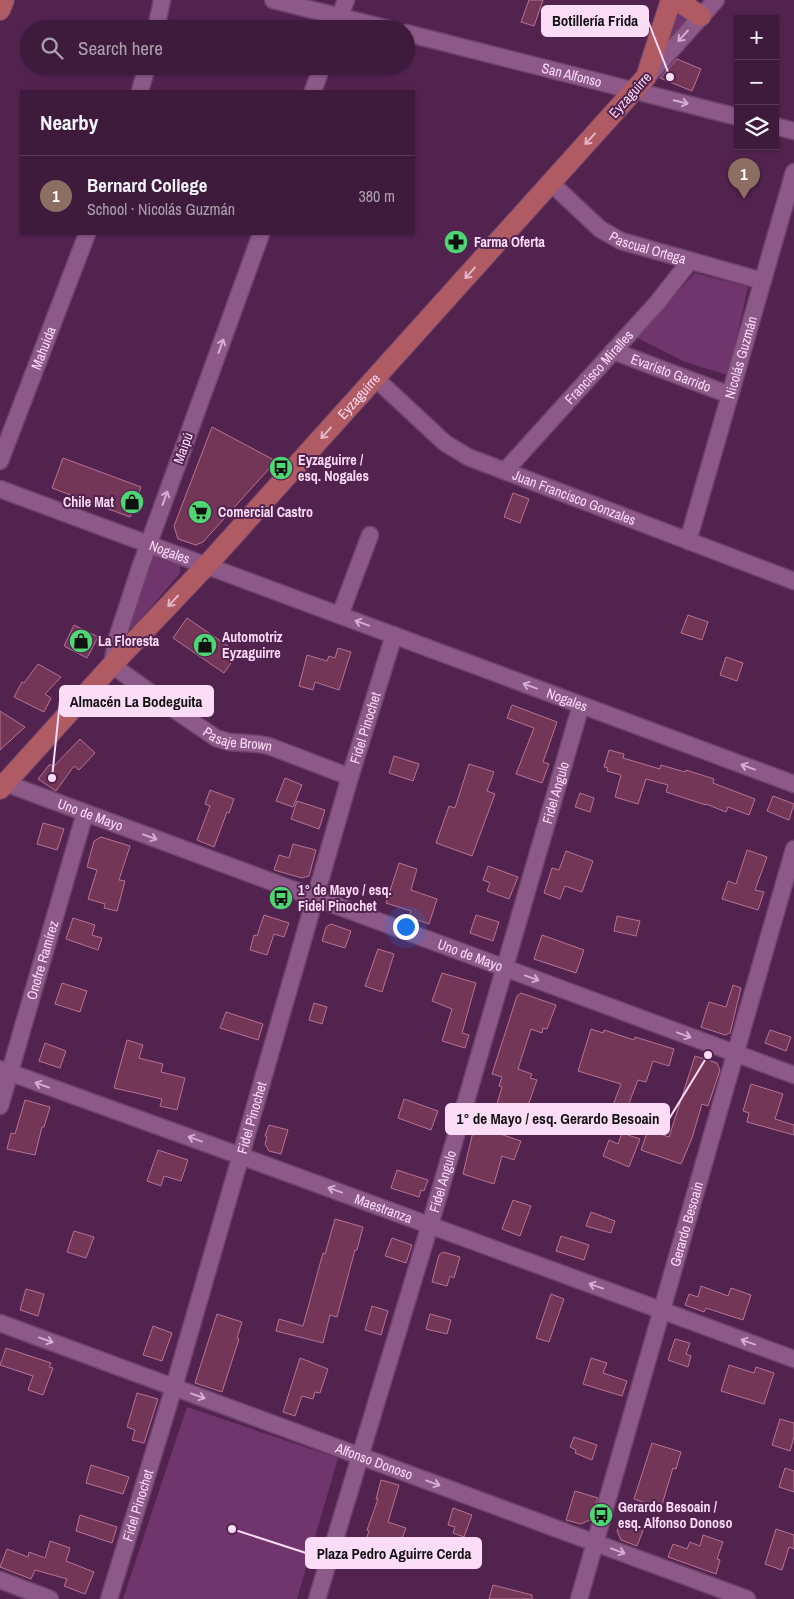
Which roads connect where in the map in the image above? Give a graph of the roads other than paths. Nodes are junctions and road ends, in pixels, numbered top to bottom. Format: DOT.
graph roads {
  1 [pos="4,0"];
  2 [pos="162,0"];
  3 [pos="272,0"];
  4 [pos="346,0"];
  5 [pos="671,0"];
  6 [pos="676,0"];
  7 [pos="716,0"];
  8 [pos="0,10"];
  9 [pos="701,16"];
  10 [pos="158,20"];
  11 [pos="332,20"];
  12 [pos="339,20"];
  13 [pos="415,35"];
  14 [pos="144,75"];
  15 [pos="319,75"];
  16 [pos="640,84"];
  17 [pos="140,90"];
  18 [pos="313,90"];
  19 [pos="734,116"];
  20 [pos="779,127"];
  21 [pos="794,131"];
  22 [pos="794,172"];
  23 [pos="551,183"];
  24 [pos="87,235"];
  25 [pos="261,235"];
  26 [pos="690,261"];
  27 [pos="763,281"];
  28 [pos="613,351"];
  29 [pos="375,378"];
  30 [pos="730,395"];
  31 [pos="0,461"];
  32 [pos="505,471"];
  33 [pos="0,489"];
  34 [pos="370,535"];
  35 [pos="688,541"];
  36 [pos="149,544"];
  37 [pos="206,566"];
  38 [pos="794,581"];
  39 [pos="340,615"];
  40 [pos="394,636"];
  41 [pos="112,665"];
  42 [pos="581,705"];
  43 [pos="350,777"];
  44 [pos="794,784"];
  45 [pos="3,786"];
  46 [pos="85,813"];
  47 [pos="794,849"];
  48 [pos="316,898"];
  49 [pos="504,968"];
  50 [pos="735,1054"];
  51 [pos="5,1071"];
  52 [pos="794,1075"];
  53 [pos="0,1106"];
  54 [pos="241,1156"];
  55 [pos="430,1225"];
  56 [pos="661,1311"];
  57 [pos="0,1323"];
  58 [pos="794,1359"];
  59 [pos="174,1387"];
  60 [pos="360,1456"];
  61 [pos="595,1543"];
  62 [pos="0,1580"];
  63 [pos="50,1599"];
  64 [pos="109,1599"];
  65 [pos="317,1599"];
  66 [pos="579,1599"];
  67 [pos="747,1599"];
  1 -- 8 [label="main road"];
  2 -- 10 [label="street"];
  3 -- 11 [label="street"];
  4 -- 12 [label="street"];
  5 -- 16 [label="main road"];
  6 -- 9 [label="main road"];
  7 -- 9 [label="street, Eyzaguirre"];
  9 -- 16 [label="street, Eyzaguirre, one-way"];
  13 -- 16 [label="street, San Alfonso"];
  14 -- 17 [label="street"];
  15 -- 18 [label="street"];
  16 -- 19 [label="street, San Alfonso, one-way"];
  16 -- 23 [label="main road, Eyzaguirre, one-way"];
  20 -- 21 [label="street"];
  22 -- 27 [label="street, Nicolás Guzmán"];
  23 -- 26 [label="street, Pascual Ortega"];
  23 -- 29 [label="main road, Eyzaguirre, one-way"];
  24 -- 31 [label="street, Mahuida"];
  36 -- 25 [label="street, Maipú, one-way"];
  26 -- 27 [label="street, Pascual Ortega"];
  26 -- 28 [label="street, Francisco Miralles"];
  27 -- 30 [label="street, Nicolás Guzmán"];
  28 -- 30 [label="street, Evaristo Garrido"];
  28 -- 32 [label="street, Francisco Miralles"];
  29 -- 32 [label="street, Juan Francisco Gonzales"];
  29 -- 37 [label="main road, Eyzaguirre, one-way"];
  30 -- 35 [label="street, Nicolás Guzmán"];
  32 -- 35 [label="street, Juan Francisco Gonzales"];
  33 -- 36 [label="street, Nogales"];
  34 -- 39 [label="street"];
  35 -- 38 [label="street, Juan Francisco Gonzales"];
  36 -- 37 [label="street, Nogales"];
  36 -- 41 [label="street, Maipú"];
  37 -- 39 [label="street, Nogales"];
  37 -- 41 [label="main road, Eyzaguirre, one-way"];
  40 -- 39 [label="street, Nogales, one-way"];
  42 -- 40 [label="street, Nogales, one-way"];
  40 -- 43 [label="street, Fidel Pinochet"];
  41 -- 43 [label="street, Pasaje Brown"];
  41 -- 45 [label="main road, Eyzaguirre"];
  44 -- 42 [label="street, Nogales, one-way"];
  42 -- 49 [label="street, Fidel Angulo"];
  43 -- 48 [label="street, Fidel Pinochet"];
  45 -- 46 [label="street, Uno de Mayo"];
  46 -- 48 [label="street, Uno de Mayo, one-way"];
  46 -- 51 [label="street, Onofre Ramírez"];
  47 -- 50 [label="street, Gerardo Besoain"];
  48 -- 49 [label="street, Uno de Mayo"];
  48 -- 54 [label="street, Fidel Pinochet"];
  49 -- 50 [label="street, Uno de Mayo, one-way"];
  49 -- 55 [label="street, Fidel Angulo"];
  50 -- 52 [label="street, Uno de Mayo"];
  50 -- 56 [label="street, Gerardo Besoain"];
  51 -- 53 [label="street, Onofre Ramírez"];
  54 -- 51 [label="street, Maestranza, one-way"];
  55 -- 54 [label="street, Maestranza, one-way"];
  54 -- 59 [label="street, Fidel Pinochet"];
  56 -- 55 [label="street, Maestranza, one-way"];
  55 -- 60 [label="street, Fidel Angulo"];
  58 -- 56 [label="street, Maestranza, one-way"];
  56 -- 61 [label="street, Gerardo Besoain"];
  57 -- 59 [label="street, Alfonso Donoso, one-way"];
  59 -- 60 [label="street, Alfonso Donoso, one-way"];
  59 -- 64 [label="street, Fidel Pinochet"];
  60 -- 61 [label="street, Alfonso Donoso, one-way"];
  60 -- 65 [label="street, Fidel Angulo"];
  61 -- 66 [label="street, Gerardo Besoain"];
  61 -- 67 [label="street, Alfonso Donoso, one-way"];
  62 -- 63 [label="street"];
}
